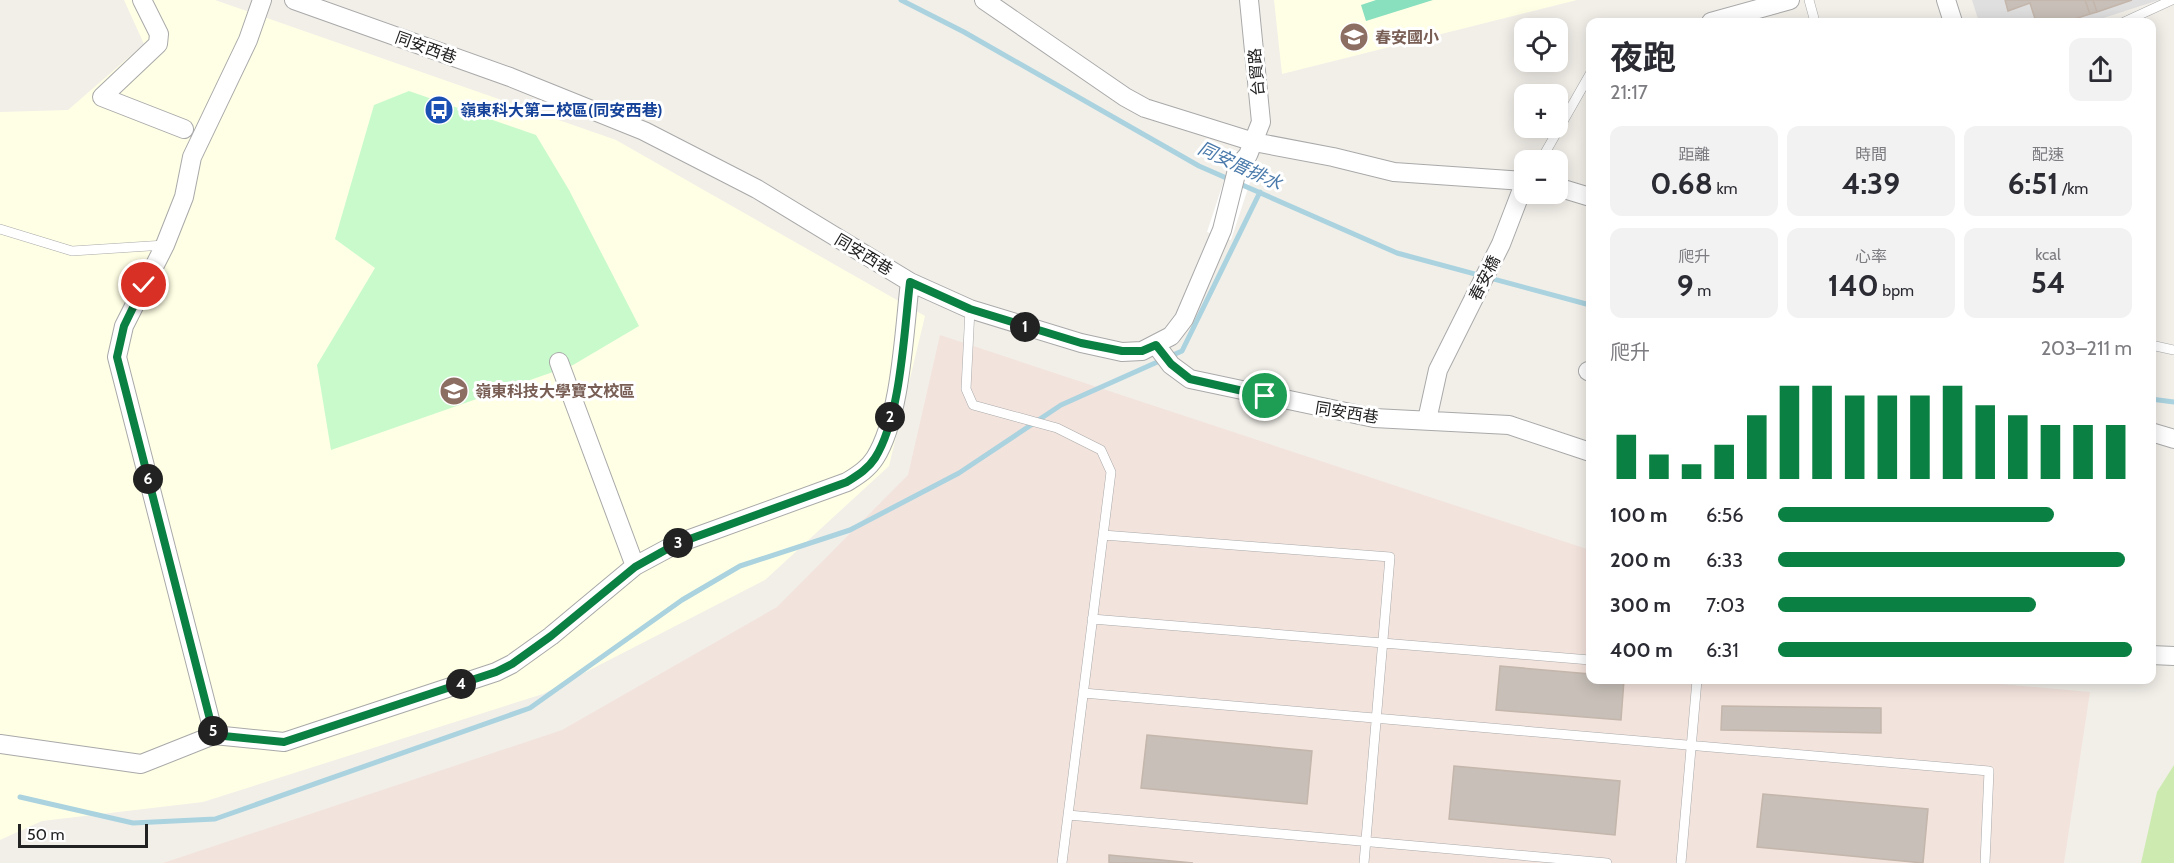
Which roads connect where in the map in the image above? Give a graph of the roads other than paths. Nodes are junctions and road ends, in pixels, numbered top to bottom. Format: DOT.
graph roads {
  1 [pos="142,0"];
  2 [pos="262,0"];
  3 [pos="294,0"];
  4 [pos="984,0"];
  5 [pos="1249,0"];
  6 [pos="1790,0"];
  7 [pos="1809,0"];
  8 [pos="1946,0"];
  9 [pos="2172,0"];
  10 [pos="1725,18"];
  11 [pos="1814,18"];
  12 [pos="1952,18"];
  13 [pos="2133,18"];
  14 [pos="1586,81"];
  15 [pos="184,129"];
  16 [pos="1254,142"];
  17 [pos="1547,150"];
  18 [pos="1514,182"];
  19 [pos="1568,190"];
  20 [pos="1586,196"];
  21 [pos="1516,204"];
  22 [pos="0,229"];
  23 [pos="165,245"];
  24 [pos="910,282"];
  25 [pos="970,309"];
  26 [pos="1156,345"];
  27 [pos="2156,346"];
  28 [pos="2174,350"];
  29 [pos="559,362"];
  30 [pos="1427,420"];
  31 [pos="2156,434"];
  32 [pos="2174,439"];
  33 [pos="1586,451"];
  34 [pos="1103,535"];
  35 [pos="635,567"];
  36 [pos="1092,619"];
  37 [pos="1383,643"];
  38 [pos="2156,655"];
  39 [pos="2174,656"];
  40 [pos="1586,660"];
  41 [pos="1697,684"];
  42 [pos="1083,693"];
  43 [pos="1376,718"];
  44 [pos="214,735"];
  45 [pos="0,744"];
  46 [pos="1691,745"];
  47 [pos="1068,815"];
  48 [pos="1366,842"];
  49 [pos="1062,863"];
  50 [pos="1364,863"];
  51 [pos="1607,863"];
  52 [pos="1681,863"];
  53 [pos="1985,863"];
  1 -- 15 [label="street"];
  2 -- 23 [label="street"];
  3 -- 24 [label="street, 同安西巷"];
  4 -- 16 [label="street"];
  5 -- 16 [label="street, 台貿路"];
  6 -- 10 [label="street"];
  7 -- 11 [label="lane"];
  8 -- 12 [label="street"];
  9 -- 13 [label="lane"];
  14 -- 17 [label="lane"];
  16 -- 18 [label="street"];
  16 -- 26 [label="street"];
  19 -- 20 [label="street"];
  21 -- 30 [label="street, 春安橋"];
  22 -- 23 [label="lane"];
  23 -- 44 [label="street"];
  24 -- 25 [label="street, 同安西巷"];
  24 -- 35 [label="street"];
  25 -- 26 [label="street, 同安西巷"];
  25 -- 34 [label="lane"];
  26 -- 30 [label="street, 同安西巷"];
  27 -- 28 [label="lane"];
  29 -- 35 [label="street"];
  30 -- 33 [label="street, 同安西巷"];
  31 -- 32 [label="street"];
  34 -- 36 [label="lane"];
  34 -- 37 [label="lane"];
  35 -- 44 [label="street"];
  36 -- 37 [label="lane"];
  36 -- 42 [label="lane"];
  37 -- 40 [label="lane"];
  37 -- 43 [label="lane"];
  38 -- 39 [label="street"];
  41 -- 46 [label="lane"];
  42 -- 43 [label="lane"];
  42 -- 47 [label="lane"];
  43 -- 46 [label="lane"];
  43 -- 48 [label="lane"];
  44 -- 45 [label="street"];
  46 -- 52 [label="lane"];
  46 -- 53 [label="lane"];
  47 -- 48 [label="lane"];
  47 -- 49 [label="lane"];
  48 -- 50 [label="lane"];
  48 -- 51 [label="lane"];
}
